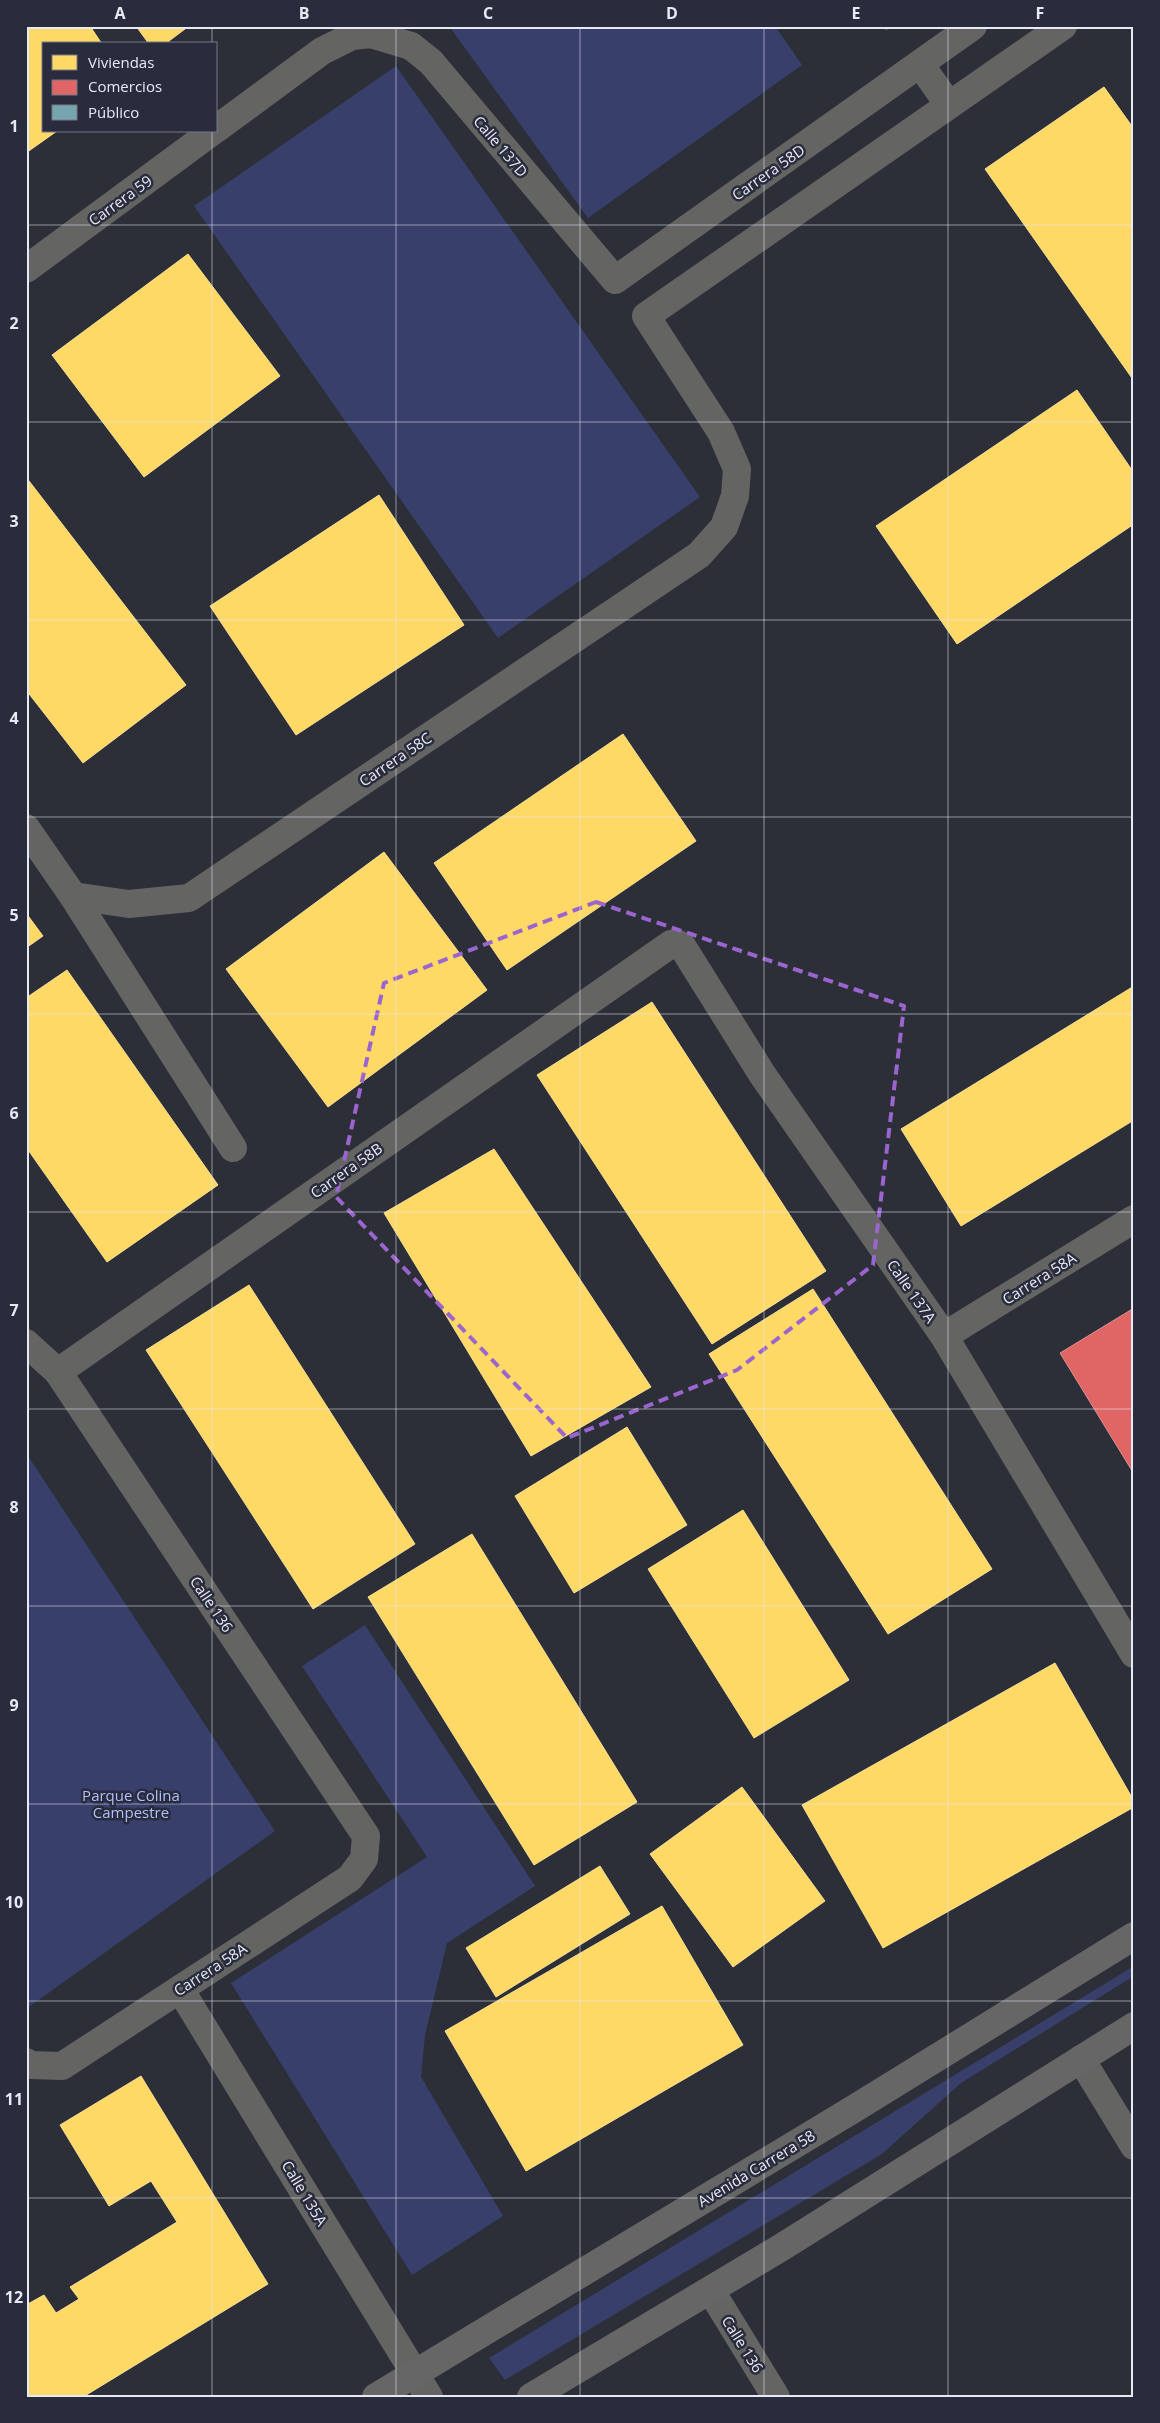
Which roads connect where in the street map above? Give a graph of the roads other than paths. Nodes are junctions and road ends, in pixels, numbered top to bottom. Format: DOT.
graph roads {
  1 [pos="973,26"];
  2 [pos="1063,26"];
  3 [pos="920,64"];
  4 [pos="949,105"];
  5 [pos="218,128"];
  6 [pos="212,132"];
  7 [pos="26,269"];
  8 [pos="615,280"];
  9 [pos="26,828"];
  10 [pos="73,896"];
  11 [pos="671,944"];
  12 [pos="233,1148"];
  13 [pos="1134,1219"];
  14 [pos="944,1336"];
  15 [pos="26,1343"];
  16 [pos="58,1372"];
  17 [pos="1134,1654"];
  18 [pos="366,1836"];
  19 [pos="1134,1936"];
  20 [pos="180,1989"];
  21 [pos="1134,2026"];
  22 [pos="1081,2059"];
  23 [pos="26,2062"];
  24 [pos="1134,2146"];
  25 [pos="711,2291"];
  26 [pos="415,2373"];
  27 [pos="376,2397"];
  28 [pos="429,2397"];
  29 [pos="531,2397"];
  30 [pos="776,2397"];
  1 -- 3 [label="street, Carrera 58D"];
  2 -- 4 [label="street"];
  3 -- 4 [label="street"];
  3 -- 8 [label="street, Carrera 58D"];
  4 -- 10 [label="street, Carrera 58C"];
  5 -- 8 [label="street, Calle 137D"];
  6 -- 7 [label="street, Carrera 59"];
  9 -- 10 [label="street"];
  10 -- 12 [label="street"];
  11 -- 14 [label="street, Calle 137A"];
  11 -- 16 [label="street, Carrera 58B"];
  13 -- 14 [label="street, Carrera 58A"];
  14 -- 17 [label="street, Calle 137A"];
  15 -- 16 [label="street"];
  16 -- 18 [label="street, Calle 136"];
  18 -- 20 [label="street, Carrera 58A"];
  19 -- 26 [label="main road, Avenida Carrera 58"];
  20 -- 23 [label="street, Carrera 58A"];
  20 -- 26 [label="street, Calle 135A"];
  21 -- 22 [label="main road"];
  22 -- 24 [label="street"];
  22 -- 25 [label="main road"];
  25 -- 29 [label="main road"];
  25 -- 30 [label="street, Calle 136"];
  26 -- 27 [label="main road, Avenida Carrera 58"];
  26 -- 28 [label="street, Calle 135A"];
}
